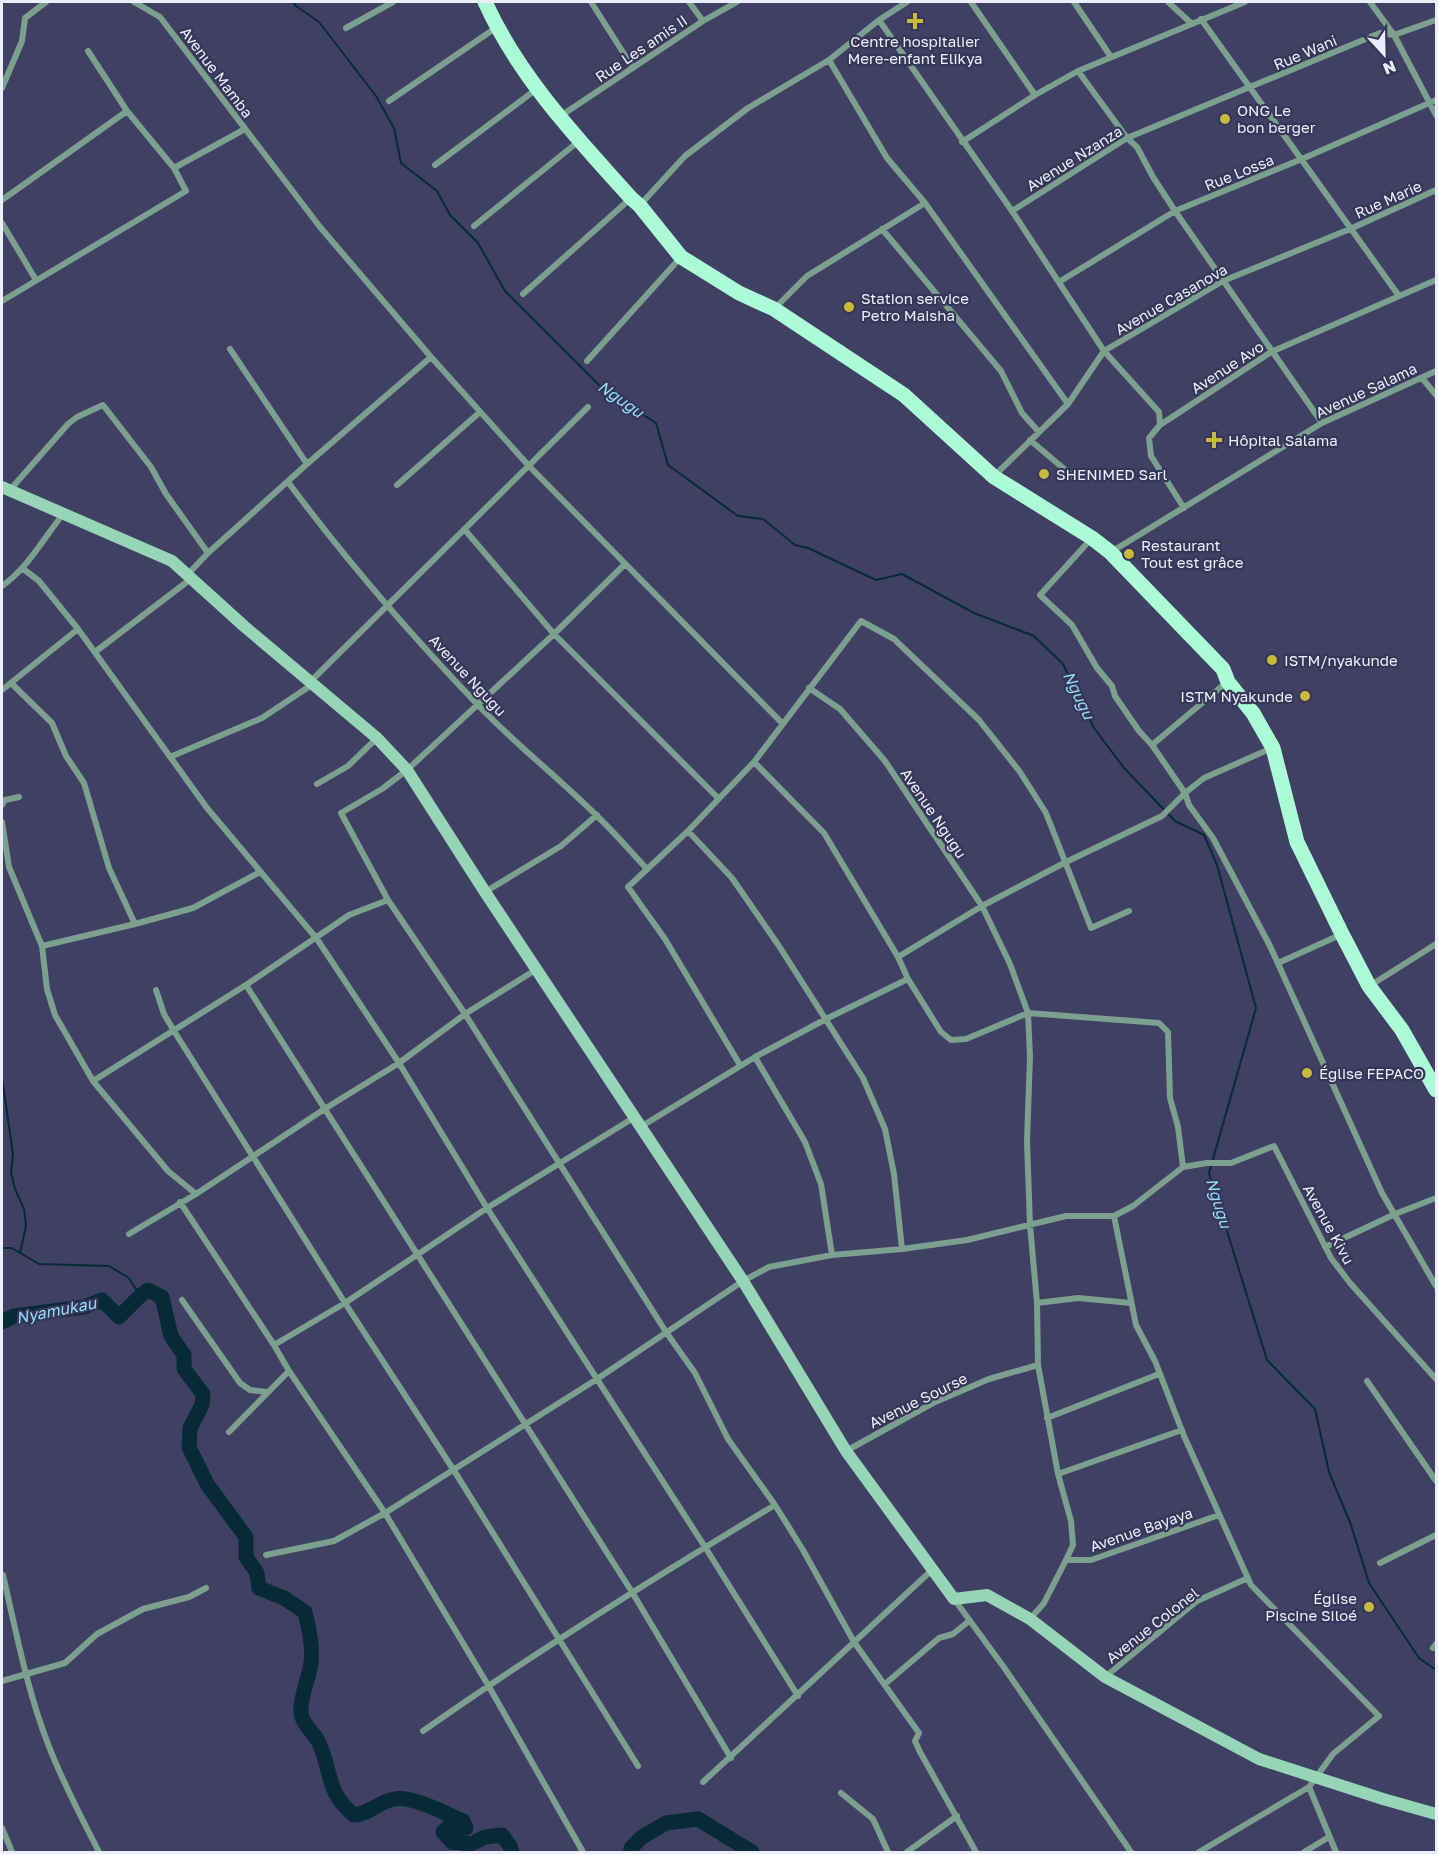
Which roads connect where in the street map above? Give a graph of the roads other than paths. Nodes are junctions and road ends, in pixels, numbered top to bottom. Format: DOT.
graph roads {
  1 [pos="46,2"];
  2 [pos="134,2"];
  3 [pos="393,2"];
  4 [pos="486,2"];
  5 [pos="591,2"];
  6 [pos="689,2"];
  7 [pos="737,2"];
  8 [pos="907,2"];
  9 [pos="971,2"];
  10 [pos="1074,2"];
  11 [pos="1168,2"];
  12 [pos="1245,2"];
  13 [pos="1370,2"];
  14 [pos="1201,19"];
  15 [pos="879,20"];
  16 [pos="1437,20"];
  17 [pos="703,21"];
  18 [pos="1191,23"];
  19 [pos="498,27"];
  20 [pos="346,28"];
  21 [pos="1394,35"];
  22 [pos="88,51"];
  23 [pos="1111,57"];
  24 [pos="828,60"];
  25 [pos="633,68"];
  26 [pos="1078,71"];
  27 [pos="2,88"];
  28 [pos="538,88"];
  29 [pos="1251,88"];
  30 [pos="1035,95"];
  31 [pos="389,101"];
  32 [pos="1433,101"];
  33 [pos="128,111"];
  34 [pos="1437,115"];
  35 [pos="559,117"];
  36 [pos="245,129"];
  37 [pos="1127,138"];
  38 [pos="579,140"];
  39 [pos="962,142"];
  40 [pos="1302,159"];
  41 [pos="435,165"];
  42 [pos="174,168"];
  43 [pos="1437,190"];
  44 [pos="2,200"];
  45 [pos="635,202"];
  46 [pos="925,203"];
  47 [pos="1175,211"];
  48 [pos="1012,212"];
  49 [pos="2,223"];
  50 [pos="474,226"];
  51 [pos="882,229"];
  52 [pos="1350,229"];
  53 [pos="681,257"];
  54 [pos="36,280"];
  55 [pos="1437,280"];
  56 [pos="1223,281"];
  57 [pos="1059,282"];
  58 [pos="523,294"];
  59 [pos="1399,296"];
  60 [pos="2,301"];
  61 [pos="774,309"];
  62 [pos="230,349"];
  63 [pos="1104,351"];
  64 [pos="1271,352"];
  65 [pos="431,357"];
  66 [pos="587,361"];
  67 [pos="1437,371"];
  68 [pos="1422,378"];
  69 [pos="1437,395"];
  70 [pos="1068,404"];
  71 [pos="588,407"];
  72 [pos="480,412"];
  73 [pos="1322,423"];
  74 [pos="1160,425"];
  75 [pos="1038,431"];
  76 [pos="1030,440"];
  77 [pos="307,464"];
  78 [pos="529,466"];
  79 [pos="994,477"];
  80 [pos="1076,479"];
  81 [pos="288,482"];
  82 [pos="397,485"];
  83 [pos="5,489"];
  84 [pos="1184,508"];
  85 [pos="63,514"];
  86 [pos="465,530"];
  87 [pos="1092,538"];
  88 [pos="1110,552"];
  89 [pos="208,553"];
  90 [pos="625,564"];
  91 [pos="22,568"];
  92 [pos="190,576"];
  93 [pos="2,586"];
  94 [pos="386,605"];
  95 [pos="78,629"];
  96 [pos="554,634"];
  97 [pos="95,652"];
  98 [pos="11,682"];
  99 [pos="1228,682"];
  100 [pos="311,683"];
  101 [pos="809,688"];
  102 [pos="2,690"];
  103 [pos="477,705"];
  104 [pos="782,723"];
  105 [pos="377,738"];
  106 [pos="1152,746"];
  107 [pos="1273,748"];
  108 [pos="170,757"];
  109 [pos="754,762"];
  110 [pos="407,770"];
  111 [pos="317,784"];
  112 [pos="1185,793"];
  113 [pos="20,796"];
  114 [pos="718,798"];
  115 [pos="2,805"];
  116 [pos="597,815"];
  117 [pos="2,822"];
  118 [pos="688,831"];
  119 [pos="1066,862"];
  120 [pos="647,869"];
  121 [pos="260,872"];
  122 [pos="485,892"];
  123 [pos="388,900"];
  124 [pos="982,906"];
  125 [pos="1129,911"];
  126 [pos="135,924"];
  127 [pos="1342,934"];
  128 [pos="317,939"];
  129 [pos="1437,944"];
  130 [pos="42,946"];
  131 [pos="898,957"];
  132 [pos="1278,963"];
  133 [pos="537,968"];
  134 [pos="908,980"];
  135 [pos="246,985"];
  136 [pos="1369,986"];
  137 [pos="156,990"];
  138 [pos="1028,1013"];
  139 [pos="465,1014"];
  140 [pos="826,1019"];
  141 [pos="174,1031"];
  142 [pos="755,1057"];
  143 [pos="399,1064"];
  144 [pos="740,1065"];
  145 [pos="93,1081"];
  146 [pos="1437,1090"];
  147 [pos="326,1108"];
  148 [pos="638,1121"];
  149 [pos="254,1156"];
  150 [pos="561,1163"];
  151 [pos="1183,1167"];
  152 [pos="196,1194"];
  153 [pos="1437,1198"];
  154 [pos="180,1202"];
  155 [pos="487,1208"];
  156 [pos="1395,1214"];
  157 [pos="1114,1216"];
  158 [pos="1030,1226"];
  159 [pos="129,1234"];
  160 [pos="1325,1247"];
  161 [pos="902,1250"];
  162 [pos="418,1254"];
  163 [pos="832,1254"];
  164 [pos="742,1281"];
  165 [pos="1437,1286"];
  166 [pos="182,1300"];
  167 [pos="345,1303"];
  168 [pos="1037,1303"];
  169 [pos="1131,1303"];
  170 [pos="666,1332"];
  171 [pos="274,1345"];
  172 [pos="1038,1365"];
  173 [pos="288,1371"];
  174 [pos="1159,1374"];
  175 [pos="597,1379"];
  176 [pos="1437,1379"];
  177 [pos="1367,1381"];
  178 [pos="267,1392"];
  179 [pos="1047,1418"];
  180 [pos="524,1423"];
  181 [pos="1182,1430"];
  182 [pos="229,1432"];
  183 [pos="846,1451"];
  184 [pos="453,1469"];
  185 [pos="1058,1474"];
  186 [pos="1437,1481"];
  187 [pos="775,1505"];
  188 [pos="385,1513"];
  189 [pos="1219,1515"];
  190 [pos="1437,1535"];
  191 [pos="705,1547"];
  192 [pos="266,1555"];
  193 [pos="1066,1560"];
  194 [pos="1380,1563"];
  195 [pos="932,1570"];
  196 [pos="3,1575"];
  197 [pos="1248,1578"];
  198 [pos="206,1588"];
  199 [pos="632,1592"];
  200 [pos="954,1599"];
  201 [pos="1030,1619"];
  202 [pos="969,1621"];
  203 [pos="560,1638"];
  204 [pos="854,1642"];
  205 [pos="26,1674"];
  206 [pos="1105,1677"];
  207 [pos="2,1681"];
  208 [pos="885,1684"];
  209 [pos="488,1685"];
  210 [pos="798,1695"];
  211 [pos="423,1731"];
  212 [pos="731,1758"];
  213 [pos="638,1766"];
  214 [pos="703,1782"];
  215 [pos="1312,1782"];
  216 [pos="842,1793"];
  217 [pos="1437,1814"];
  218 [pos="957,1816"];
  219 [pos="2,1832"];
  220 [pos="1329,1838"];
  221 [pos="12,1852"];
  222 [pos="99,1852"];
  223 [pos="583,1852"];
  224 [pos="888,1852"];
  225 [pos="907,1852"];
  226 [pos="976,1852"];
  227 [pos="1131,1852"];
  228 [pos="1199,1852"];
  229 [pos="1304,1852"];
  230 [pos="1335,1852"];
  1 -- 27 [label="street"];
  2 -- 36 [label="street, Avenue Mamba"];
  3 -- 20 [label="street"];
  4 -- 19 [label="main road"];
  5 -- 25 [label="street"];
  6 -- 17 [label="street"];
  7 -- 17 [label="street, Rue Les amis II"];
  8 -- 15 [label="street"];
  9 -- 30 [label="street"];
  10 -- 23 [label="street"];
  11 -- 18 [label="street"];
  12 -- 14 [label="street"];
  13 -- 21 [label="street"];
  14 -- 18 [label="street"];
  14 -- 29 [label="street"];
  15 -- 24 [label="street"];
  15 -- 39 [label="street"];
  16 -- 21 [label="street, Rue Wani"];
  17 -- 25 [label="street, Rue Les amis II"];
  18 -- 23 [label="street"];
  19 -- 28 [label="main road"];
  19 -- 31 [label="street"];
  21 -- 29 [label="street, Rue Wani"];
  21 -- 32 [label="street"];
  22 -- 33 [label="street"];
  23 -- 26 [label="street"];
  24 -- 45 [label="street"];
  24 -- 46 [label="street"];
  25 -- 35 [label="street, Rue Les amis II"];
  26 -- 30 [label="street"];
  26 -- 37 [label="street"];
  28 -- 35 [label="main road"];
  28 -- 41 [label="street"];
  29 -- 37 [label="street, Avenue Nzanza"];
  29 -- 40 [label="street"];
  30 -- 39 [label="street"];
  32 -- 34 [label="street"];
  32 -- 40 [label="street, Rue Lossa"];
  33 -- 42 [label="street"];
  33 -- 44 [label="street"];
  35 -- 38 [label="main road"];
  36 -- 42 [label="street"];
  36 -- 65 [label="street, Avenue Mamba"];
  37 -- 47 [label="street"];
  37 -- 48 [label="street, Avenue Nzanza"];
  38 -- 45 [label="main road"];
  38 -- 50 [label="street"];
  39 -- 48 [label="street"];
  40 -- 47 [label="street, Rue Lossa"];
  40 -- 52 [label="street"];
  42 -- 54 [label="street"];
  43 -- 52 [label="street, Rue Marie"];
  45 -- 53 [label="main road"];
  45 -- 58 [label="street"];
  46 -- 51 [label="street"];
  46 -- 70 [label="street"];
  47 -- 56 [label="street"];
  47 -- 57 [label="street, Rue Lossa"];
  48 -- 57 [label="street"];
  49 -- 54 [label="street"];
  51 -- 61 [label="street"];
  51 -- 75 [label="street"];
  52 -- 56 [label="street, Avenue Casanova"];
  52 -- 59 [label="street"];
  53 -- 61 [label="main road"];
  53 -- 66 [label="street"];
  54 -- 60 [label="street"];
  55 -- 59 [label="street, Avenue Avo"];
  56 -- 63 [label="street, Avenue Casanova"];
  56 -- 64 [label="street"];
  57 -- 63 [label="street"];
  59 -- 64 [label="street, Avenue Avo"];
  61 -- 79 [label="main road"];
  62 -- 77 [label="street"];
  63 -- 70 [label="street"];
  63 -- 74 [label="street"];
  64 -- 73 [label="street"];
  64 -- 74 [label="street, Avenue Avo"];
  65 -- 72 [label="street, Avenue Mamba"];
  65 -- 77 [label="street"];
  67 -- 68 [label="street, Avenue Salama"];
  68 -- 69 [label="street"];
  68 -- 73 [label="street, Avenue Salama"];
  70 -- 75 [label="street"];
  71 -- 78 [label="street"];
  72 -- 78 [label="street, Avenue Mamba"];
  72 -- 82 [label="street"];
  73 -- 84 [label="street, Avenue Salama"];
  74 -- 84 [label="street"];
  75 -- 76 [label="street"];
  76 -- 79 [label="street"];
  76 -- 80 [label="street"];
  77 -- 81 [label="street"];
  78 -- 86 [label="street"];
  78 -- 90 [label="street, Avenue Mamba"];
  79 -- 87 [label="main road"];
  81 -- 89 [label="street"];
  81 -- 94 [label="street, Avenue Ngugu"];
  83 -- 85 [label="street"];
  83 -- 89 [label="street"];
  84 -- 88 [label="street, Avenue Salama"];
  85 -- 91 [label="street"];
  85 -- 92 [label="street"];
  86 -- 94 [label="street"];
  86 -- 96 [label="street"];
  87 -- 88 [label="main road"];
  87 -- 106 [label="street"];
  88 -- 99 [label="main road"];
  89 -- 92 [label="street"];
  90 -- 96 [label="street"];
  90 -- 104 [label="street, Avenue Mamba"];
  91 -- 93 [label="street"];
  91 -- 95 [label="street"];
  92 -- 97 [label="street"];
  92 -- 100 [label="street"];
  94 -- 100 [label="street"];
  94 -- 103 [label="street, Avenue Ngugu"];
  95 -- 97 [label="street"];
  95 -- 98 [label="street"];
  96 -- 103 [label="street"];
  96 -- 114 [label="street"];
  97 -- 108 [label="street"];
  98 -- 102 [label="street"];
  98 -- 126 [label="street"];
  99 -- 106 [label="street"];
  99 -- 107 [label="main road"];
  100 -- 105 [label="street"];
  100 -- 108 [label="street"];
  101 -- 104 [label="street"];
  101 -- 119 [label="street"];
  101 -- 124 [label="street, Avenue Ngugu"];
  103 -- 110 [label="street"];
  103 -- 116 [label="street, Avenue Ngugu"];
  104 -- 109 [label="street"];
  105 -- 110 [label="street"];
  105 -- 111 [label="street"];
  106 -- 112 [label="street"];
  107 -- 112 [label="street"];
  107 -- 127 [label="main road"];
  108 -- 121 [label="street"];
  109 -- 114 [label="street"];
  109 -- 131 [label="street"];
  110 -- 122 [label="street"];
  110 -- 123 [label="street"];
  112 -- 119 [label="street"];
  112 -- 132 [label="street"];
  113 -- 115 [label="street"];
  114 -- 118 [label="street"];
  116 -- 120 [label="street, Avenue Ngugu"];
  116 -- 122 [label="street"];
  117 -- 130 [label="street"];
  118 -- 120 [label="street"];
  118 -- 140 [label="street"];
  119 -- 124 [label="street"];
  119 -- 125 [label="street"];
  120 -- 144 [label="street"];
  121 -- 126 [label="street"];
  121 -- 128 [label="street"];
  122 -- 133 [label="street"];
  123 -- 128 [label="street"];
  123 -- 139 [label="street"];
  124 -- 131 [label="street"];
  124 -- 138 [label="street"];
  126 -- 130 [label="street"];
  127 -- 132 [label="street"];
  127 -- 136 [label="main road"];
  128 -- 135 [label="street"];
  128 -- 143 [label="street"];
  129 -- 136 [label="street"];
  130 -- 145 [label="street"];
  131 -- 134 [label="street"];
  132 -- 156 [label="street"];
  133 -- 139 [label="street"];
  133 -- 148 [label="street"];
  134 -- 138 [label="street"];
  134 -- 140 [label="street"];
  135 -- 141 [label="street"];
  135 -- 147 [label="street"];
  136 -- 146 [label="main road"];
  137 -- 141 [label="street"];
  138 -- 151 [label="street"];
  138 -- 158 [label="street"];
  139 -- 143 [label="street"];
  139 -- 150 [label="street"];
  140 -- 142 [label="street"];
  140 -- 161 [label="street"];
  141 -- 145 [label="street"];
  141 -- 149 [label="street"];
  142 -- 144 [label="street"];
  142 -- 163 [label="street"];
  143 -- 147 [label="street"];
  143 -- 155 [label="street"];
  144 -- 148 [label="street"];
  145 -- 152 [label="street"];
  147 -- 149 [label="street"];
  147 -- 162 [label="street"];
  148 -- 150 [label="street"];
  148 -- 164 [label="street"];
  149 -- 152 [label="street"];
  149 -- 167 [label="street"];
  150 -- 155 [label="street"];
  150 -- 170 [label="street"];
  151 -- 157 [label="street"];
  151 -- 160 [label="street, Avenue Kivu"];
  152 -- 154 [label="street"];
  153 -- 156 [label="street"];
  154 -- 159 [label="street"];
  154 -- 171 [label="street"];
  155 -- 162 [label="street"];
  155 -- 175 [label="street"];
  156 -- 160 [label="street"];
  156 -- 165 [label="street"];
  157 -- 158 [label="street"];
  157 -- 169 [label="street"];
  158 -- 161 [label="street"];
  158 -- 168 [label="street"];
  160 -- 176 [label="street, Avenue Kivu"];
  161 -- 163 [label="street"];
  162 -- 167 [label="street"];
  162 -- 180 [label="street"];
  163 -- 164 [label="street"];
  164 -- 170 [label="street"];
  164 -- 183 [label="street"];
  166 -- 178 [label="street"];
  167 -- 171 [label="street"];
  167 -- 184 [label="street"];
  168 -- 169 [label="street"];
  168 -- 172 [label="street"];
  169 -- 174 [label="street"];
  170 -- 175 [label="street"];
  170 -- 187 [label="street"];
  171 -- 173 [label="street"];
  172 -- 179 [label="street"];
  172 -- 183 [label="street, Avenue Sourse"];
  173 -- 178 [label="street"];
  173 -- 188 [label="street"];
  174 -- 179 [label="street"];
  174 -- 181 [label="street"];
  175 -- 180 [label="street"];
  175 -- 191 [label="street"];
  177 -- 186 [label="street"];
  178 -- 182 [label="street"];
  179 -- 185 [label="street"];
  180 -- 184 [label="street"];
  180 -- 199 [label="street"];
  181 -- 185 [label="street"];
  181 -- 189 [label="street"];
  183 -- 195 [label="street"];
  184 -- 188 [label="street"];
  184 -- 203 [label="street"];
  185 -- 193 [label="street"];
  187 -- 191 [label="street"];
  187 -- 204 [label="street"];
  188 -- 192 [label="street"];
  188 -- 209 [label="street"];
  189 -- 193 [label="street, Avenue Bayaya"];
  189 -- 197 [label="street"];
  190 -- 194 [label="street"];
  191 -- 199 [label="street"];
  191 -- 210 [label="street"];
  193 -- 201 [label="street"];
  195 -- 200 [label="street"];
  195 -- 204 [label="street"];
  196 -- 205 [label="street"];
  197 -- 206 [label="street, Avenue Colonel"];
  197 -- 215 [label="street"];
  198 -- 205 [label="street"];
  199 -- 203 [label="street"];
  199 -- 212 [label="street"];
  200 -- 201 [label="street"];
  200 -- 202 [label="street"];
  201 -- 206 [label="street"];
  202 -- 208 [label="street"];
  202 -- 227 [label="street"];
  203 -- 209 [label="street"];
  203 -- 213 [label="street"];
  204 -- 208 [label="street"];
  204 -- 210 [label="street"];
  205 -- 207 [label="street"];
  205 -- 222 [label="street"];
  206 -- 215 [label="street"];
  208 -- 218 [label="street"];
  209 -- 211 [label="street"];
  209 -- 223 [label="street"];
  210 -- 212 [label="street"];
  212 -- 214 [label="street"];
  215 -- 217 [label="street"];
  215 -- 220 [label="street"];
  215 -- 228 [label="street"];
  216 -- 224 [label="street"];
  218 -- 225 [label="street"];
  218 -- 226 [label="street"];
  219 -- 221 [label="street"];
  220 -- 229 [label="street"];
  220 -- 230 [label="street"];
}
